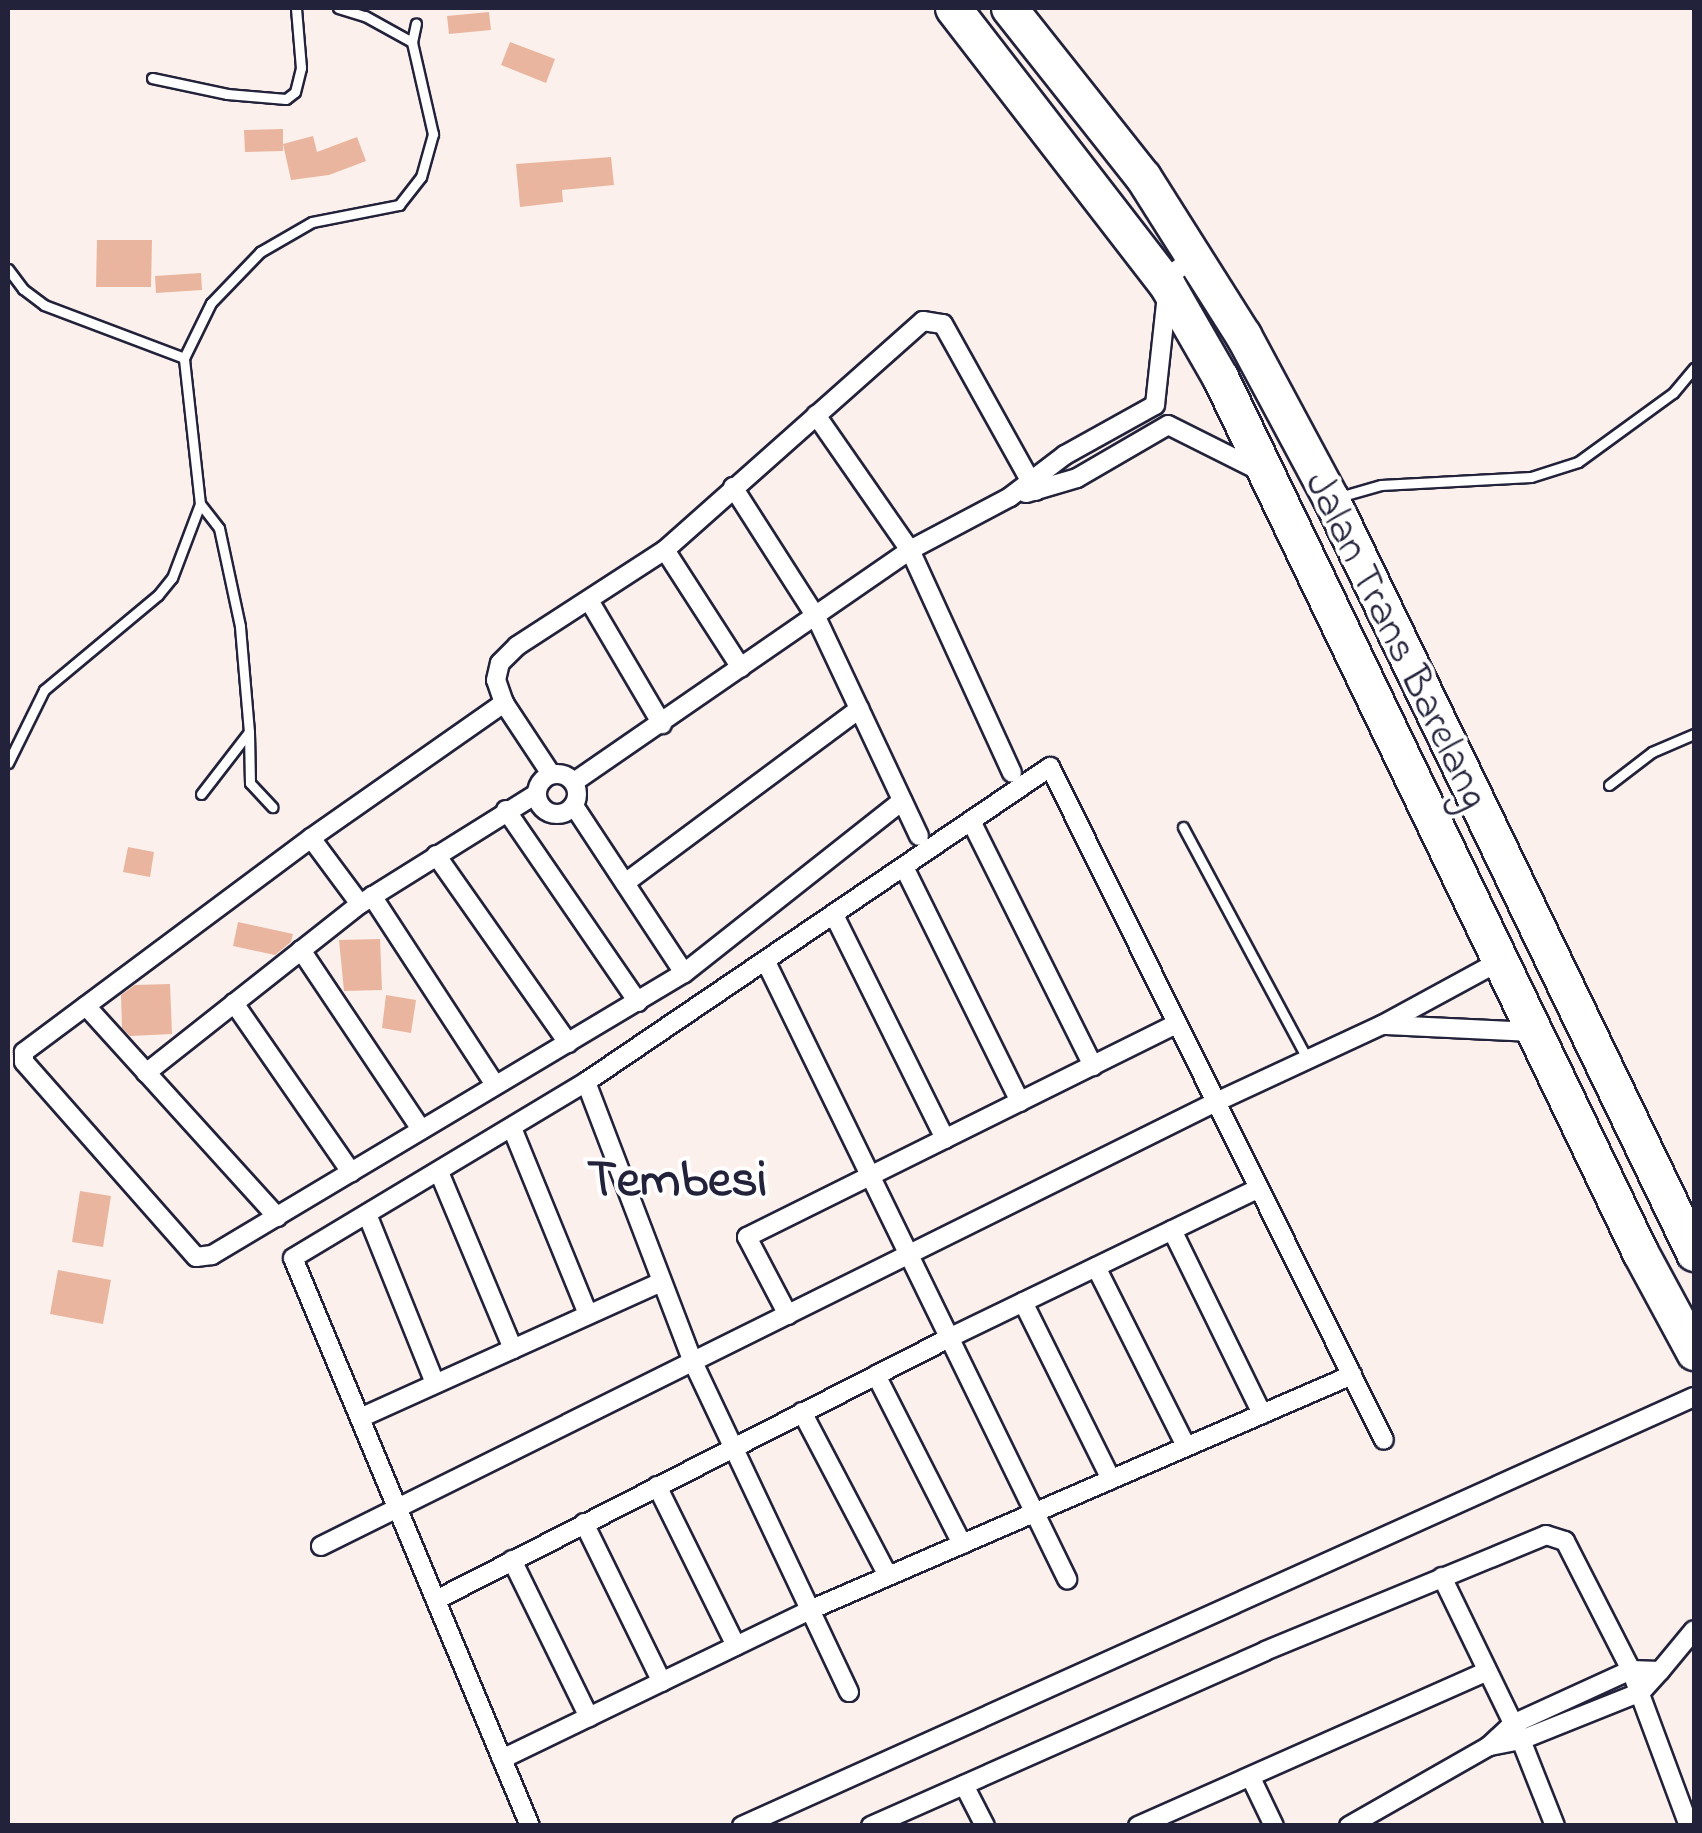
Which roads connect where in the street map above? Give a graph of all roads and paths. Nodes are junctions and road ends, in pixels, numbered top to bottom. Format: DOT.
graph roads {
  1 [pos="296,8"];
  2 [pos="338,8"];
  3 [pos="953,8"];
  4 [pos="1017,11"];
  5 [pos="416,23"];
  6 [pos="412,42"];
  7 [pos="152,78"];
  8 [pos="1196,256"];
  9 [pos="8,268"];
  10 [pos="1167,286"];
  11 [pos="184,358"];
  12 [pos="1694,368"];
  13 [pos="1155,405"];
  14 [pos="816,415"];
  15 [pos="1168,425"];
  16 [pos="1264,473"];
  17 [pos="1034,485"];
  18 [pos="734,487"];
  19 [pos="1332,499"];
  20 [pos="200,504"];
  21 [pos="665,550"];
  22 [pos="910,550"];
  23 [pos="590,602"];
  24 [pos="816,617"];
  25 [pos="741,668"];
  26 [pos="504,703"];
  27 [pos="859,708"];
  28 [pos="662,724"];
  29 [pos="249,732"];
  30 [pos="1694,734"];
  31 [pos="8,763"];
  32 [pos="1012,773"];
  33 [pos="551,774"];
  34 [pos="574,782"];
  35 [pos="1609,784"];
  36 [pos="201,794"];
  37 [pos="536,794"];
  38 [pos="902,801"];
  39 [pos="574,806"];
  40 [pos="272,807"];
  41 [pos="506,810"];
  42 [pos="971,821"];
  43 [pos="1183,827"];
  44 [pos="919,836"];
  45 [pos="311,838"];
  46 [pos="436,855"];
  47 [pos="904,868"];
  48 [pos="625,884"];
  49 [pos="366,900"];
  50 [pos="834,916"];
  51 [pos="301,950"];
  52 [pos="1500,961"];
  53 [pos="766,962"];
  54 [pos="684,973"];
  55 [pos="638,1002"];
  56 [pos="234,1003"];
  57 [pos="86,1006"];
  58 [pos="1177,1024"];
  59 [pos="1382,1025"];
  60 [pos="1534,1032"];
  61 [pos="568,1043"];
  62 [pos="1308,1060"];
  63 [pos="1092,1066"];
  64 [pos="146,1073"];
  65 [pos="586,1082"];
  66 [pos="494,1085"];
  67 [pos="1020,1102"];
  68 [pos="1216,1102"];
  69 [pos="512,1128"];
  70 [pos="421,1129"];
  71 [pos="945,1139"];
  72 [pos="352,1172"];
  73 [pos="439,1172"];
  74 [pos="870,1176"];
  75 [pos="1259,1188"];
  76 [pos="367,1214"];
  77 [pos="277,1217"];
  78 [pos="1172,1230"];
  79 [pos="1694,1253"];
  80 [pos="909,1255"];
  81 [pos="1096,1267"];
  82 [pos="661,1282"];
  83 [pos="1024,1302"];
  84 [pos="588,1314"];
  85 [pos="788,1315"];
  86 [pos="949,1338"];
  87 [pos="512,1348"];
  88 [pos="1694,1352"];
  89 [pos="693,1362"];
  90 [pos="876,1375"];
  91 [pos="1352,1375"];
  92 [pos="436,1384"];
  93 [pos="1694,1397"];
  94 [pos="802,1412"];
  95 [pos="1262,1414"];
  96 [pos="360,1418"];
  97 [pos="1384,1440"];
  98 [pos="1186,1446"];
  99 [pos="731,1448"];
  100 [pos="1111,1479"];
  101 [pos="657,1486"];
  102 [pos="398,1508"];
  103 [pos="1034,1512"];
  104 [pos="584,1524"];
  105 [pos="962,1544"];
  106 [pos="321,1546"];
  107 [pos="512,1560"];
  108 [pos="888,1576"];
  109 [pos="1442,1577"];
  110 [pos="1067,1579"];
  111 [pos="436,1600"];
  112 [pos="810,1610"];
  113 [pos="1694,1630"];
  114 [pos="736,1646"];
  115 [pos="1631,1670"];
  116 [pos="1660,1671"];
  117 [pos="1485,1672"];
  118 [pos="662,1682"];
  119 [pos="849,1692"];
  120 [pos="1641,1692"];
  121 [pos="589,1717"];
  122 [pos="1517,1732"];
  123 [pos="502,1760"];
  124 [pos="1251,1778"];
  125 [pos="964,1784"];
  126 [pos="530,1826"];
  127 [pos="742,1826"];
  128 [pos="872,1826"];
  129 [pos="986,1826"];
  130 [pos="1138,1826"];
  131 [pos="1274,1826"];
  132 [pos="1349,1826"];
  133 [pos="1555,1826"];
  134 [pos="1689,1826"];
  1 -- 7 [label="lane"];
  2 -- 6 [label="lane"];
  3 -- 10 [label="highway, Jalan Trans Barelang"];
  4 -- 8 [label="highway, Jalan Trans Barelang"];
  5 -- 6 [label="lane"];
  6 -- 11 [label="lane"];
  8 -- 10 [label="street"];
  8 -- 19 [label="highway, Jalan Trans Barelang"];
  9 -- 11 [label="lane"];
  10 -- 13 [label="street"];
  10 -- 16 [label="highway, Jalan Trans Barelang"];
  11 -- 20 [label="lane"];
  12 -- 19 [label="lane"];
  13 -- 15 [label="street"];
  13 -- 17 [label="street"];
  14 -- 17 [label="street"];
  14 -- 18 [label="street"];
  14 -- 22 [label="street"];
  15 -- 16 [label="street"];
  15 -- 17 [label="street"];
  16 -- 52 [label="highway, Jalan Trans Barelang"];
  17 -- 22 [label="street"];
  18 -- 21 [label="street"];
  18 -- 24 [label="street"];
  19 -- 79 [label="highway, Jalan Trans Barelang"];
  20 -- 29 [label="lane"];
  20 -- 31 [label="lane"];
  21 -- 23 [label="street"];
  21 -- 25 [label="street"];
  22 -- 24 [label="street"];
  22 -- 32 [label="street"];
  23 -- 26 [label="street"];
  23 -- 28 [label="street"];
  24 -- 25 [label="street"];
  24 -- 27 [label="street"];
  25 -- 28 [label="street"];
  26 -- 33 [label="street"];
  26 -- 45 [label="street"];
  27 -- 38 [label="street"];
  27 -- 48 [label="street"];
  28 -- 34 [label="street"];
  29 -- 36 [label="lane"];
  29 -- 40 [label="lane"];
  30 -- 35 [label="lane"];
  33 -- 34 [label="street"];
  33 -- 37 [label="street"];
  34 -- 39 [label="street"];
  37 -- 39 [label="street"];
  37 -- 41 [label="street"];
  38 -- 44 [label="street"];
  38 -- 54 [label="street"];
  39 -- 48 [label="street"];
  41 -- 46 [label="street"];
  41 -- 55 [label="street"];
  42 -- 47 [label="street"];
  42 -- 58 [label="street"];
  42 -- 63 [label="street"];
  43 -- 62 [label="lane"];
  45 -- 49 [label="street"];
  45 -- 57 [label="street"];
  46 -- 49 [label="street"];
  46 -- 61 [label="street"];
  47 -- 50 [label="street"];
  47 -- 67 [label="street"];
  48 -- 54 [label="street"];
  49 -- 51 [label="street"];
  49 -- 66 [label="street"];
  50 -- 53 [label="street"];
  50 -- 71 [label="street"];
  51 -- 56 [label="street"];
  51 -- 70 [label="street"];
  52 -- 59 [label="street"];
  52 -- 60 [label="highway, Jalan Trans Barelang"];
  53 -- 65 [label="street"];
  53 -- 74 [label="street"];
  54 -- 55 [label="street"];
  55 -- 61 [label="street"];
  56 -- 64 [label="street"];
  56 -- 72 [label="street"];
  57 -- 64 [label="street"];
  57 -- 77 [label="street"];
  58 -- 63 [label="street"];
  58 -- 68 [label="street"];
  59 -- 60 [label="street"];
  59 -- 62 [label="street"];
  60 -- 88 [label="highway, Jalan Trans Barelang"];
  61 -- 66 [label="street"];
  62 -- 68 [label="street"];
  63 -- 67 [label="street"];
  64 -- 77 [label="street"];
  65 -- 69 [label="street"];
  65 -- 82 [label="street"];
  66 -- 70 [label="street"];
  67 -- 71 [label="street"];
  68 -- 75 [label="street"];
  68 -- 80 [label="street"];
  69 -- 73 [label="street"];
  69 -- 84 [label="street"];
  70 -- 72 [label="street"];
  71 -- 74 [label="street"];
  72 -- 77 [label="street"];
  73 -- 76 [label="street"];
  73 -- 87 [label="street"];
  74 -- 80 [label="street"];
  74 -- 85 [label="street"];
  75 -- 78 [label="street"];
  75 -- 91 [label="street"];
  76 -- 92 [label="street"];
  76 -- 96 [label="street"];
  78 -- 81 [label="street"];
  78 -- 95 [label="street"];
  80 -- 85 [label="street"];
  80 -- 86 [label="street"];
  81 -- 83 [label="street"];
  81 -- 98 [label="street"];
  82 -- 84 [label="street"];
  82 -- 89 [label="street"];
  83 -- 86 [label="street"];
  83 -- 100 [label="street"];
  84 -- 87 [label="street"];
  85 -- 89 [label="street"];
  86 -- 90 [label="street"];
  86 -- 103 [label="street"];
  87 -- 92 [label="street"];
  89 -- 99 [label="street"];
  89 -- 102 [label="street"];
  90 -- 94 [label="street"];
  90 -- 105 [label="street"];
  91 -- 95 [label="street"];
  91 -- 97 [label="street"];
  92 -- 96 [label="street"];
  93 -- 127 [label="street"];
  94 -- 99 [label="street"];
  94 -- 108 [label="street"];
  95 -- 98 [label="street"];
  96 -- 102 [label="street"];
  98 -- 100 [label="street"];
  99 -- 101 [label="street"];
  99 -- 112 [label="street"];
  100 -- 103 [label="street"];
  101 -- 104 [label="street"];
  101 -- 114 [label="street"];
  102 -- 106 [label="street"];
  102 -- 111 [label="street"];
  103 -- 105 [label="street"];
  103 -- 110 [label="street"];
  104 -- 107 [label="street"];
  104 -- 118 [label="street"];
  105 -- 108 [label="street"];
  107 -- 111 [label="street"];
  107 -- 121 [label="street"];
  108 -- 112 [label="street"];
  109 -- 115 [label="street"];
  109 -- 117 [label="street"];
  109 -- 125 [label="street"];
  111 -- 123 [label="street"];
  112 -- 114 [label="street"];
  112 -- 119 [label="street"];
  113 -- 116 [label="street"];
  114 -- 118 [label="street"];
  115 -- 116 [label="street"];
  115 -- 120 [label="street"];
  115 -- 122 [label="street"];
  116 -- 120 [label="street"];
  117 -- 122 [label="street"];
  117 -- 124 [label="street"];
  118 -- 121 [label="street"];
  120 -- 122 [label="street"];
  120 -- 134 [label="street"];
  121 -- 123 [label="street"];
  122 -- 132 [label="street"];
  122 -- 133 [label="street"];
  123 -- 126 [label="street"];
  124 -- 130 [label="street"];
  124 -- 131 [label="street"];
  125 -- 128 [label="street"];
  125 -- 129 [label="street"];
}
